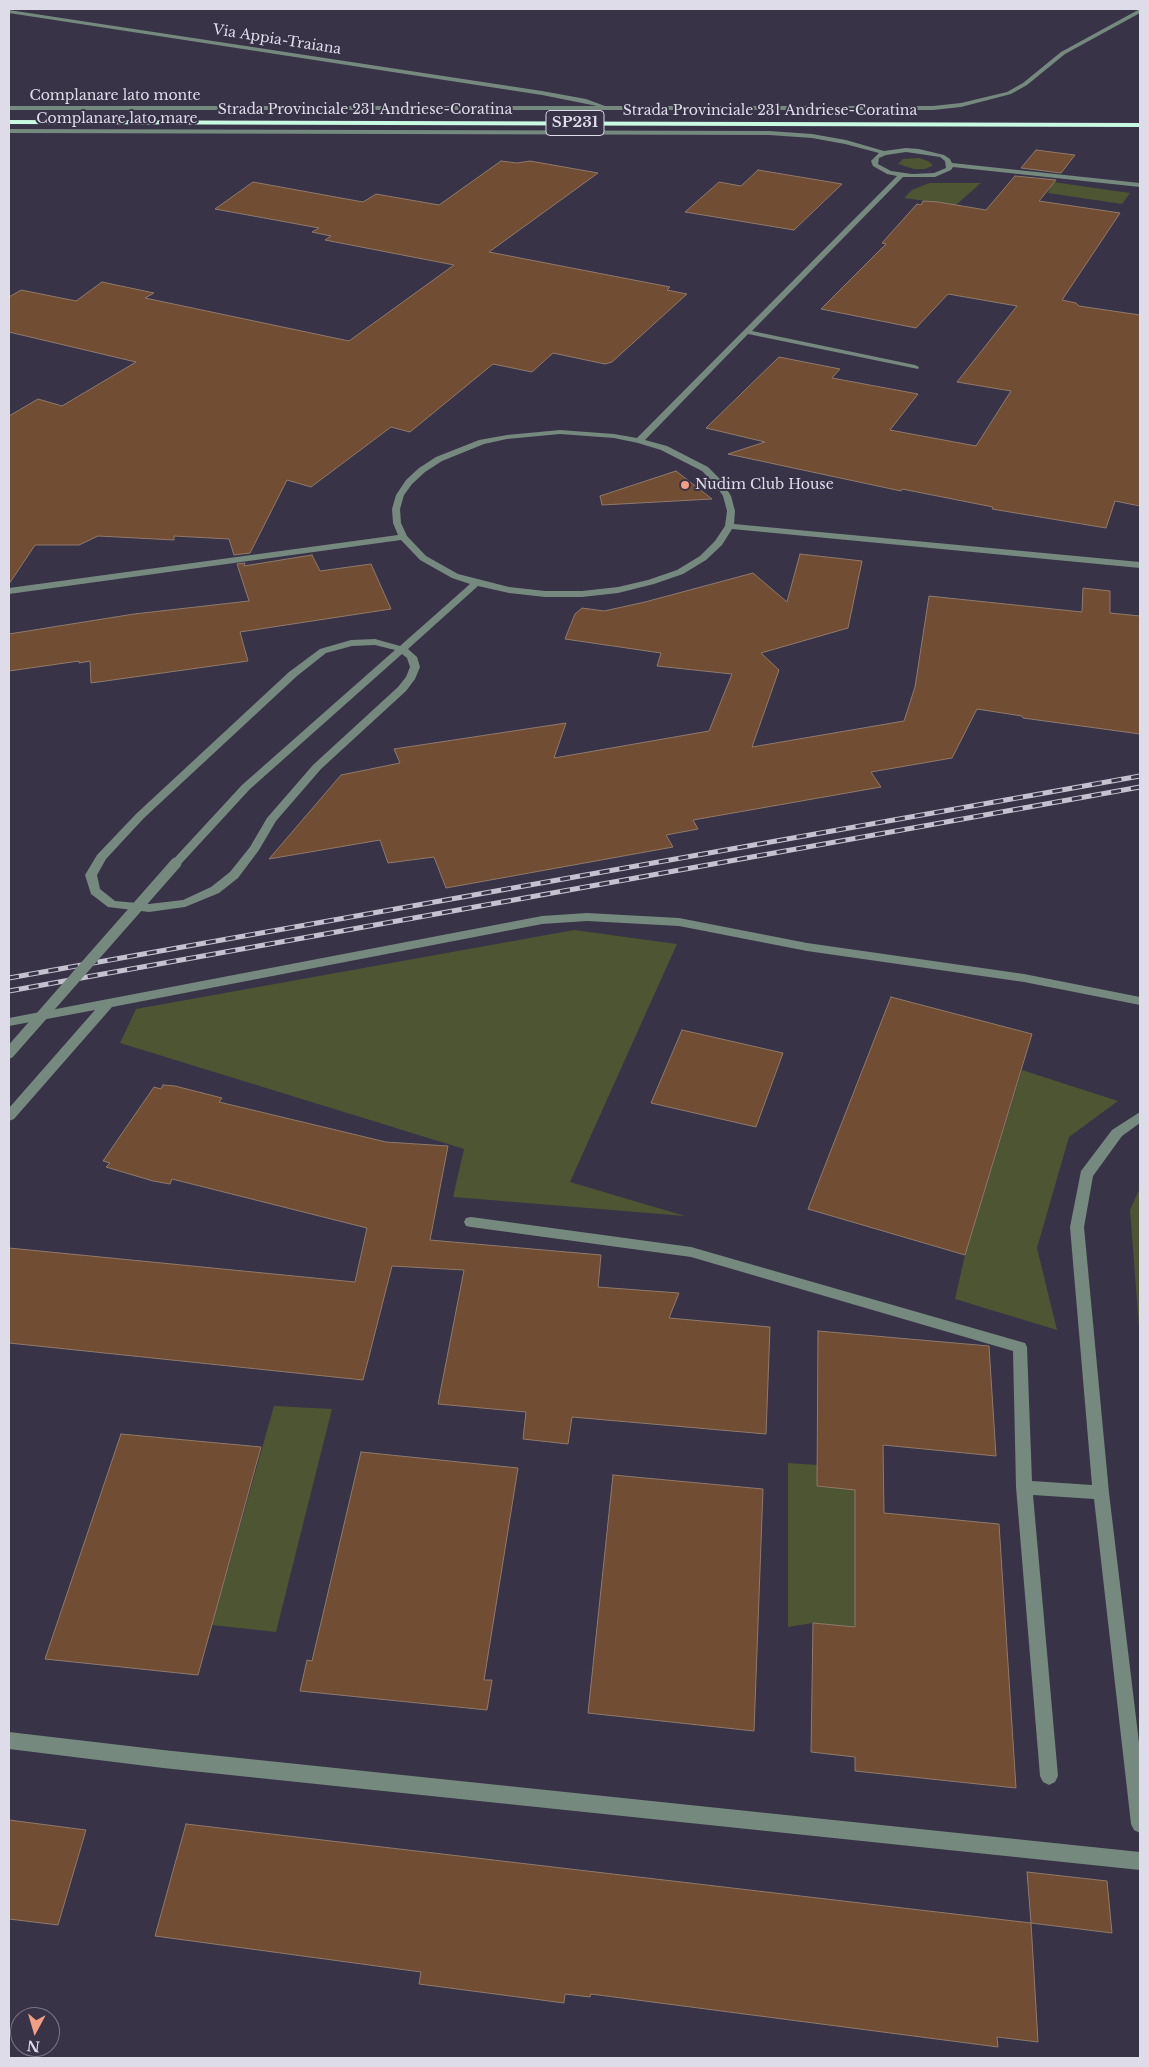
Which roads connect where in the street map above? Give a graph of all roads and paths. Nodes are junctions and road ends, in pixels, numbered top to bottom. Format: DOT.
graph roads {
  1 [pos="9,11"];
  2 [pos="1140,11"];
  3 [pos="542,93"];
  4 [pos="9,108"];
  5 [pos="549,109"];
  6 [pos="611,109"];
  7 [pos="9,114"];
  8 [pos="1140,117"];
  9 [pos="9,122"];
  10 [pos="1140,125"];
  11 [pos="9,131"];
  12 [pos="884,153"];
  13 [pos="950,165"];
  14 [pos="900,175"];
  15 [pos="1140,185"];
  16 [pos="746,332"];
  17 [pos="915,366"];
  18 [pos="639,441"];
  19 [pos="729,526"];
  20 [pos="403,537"];
  21 [pos="1140,565"];
  22 [pos="476,583"];
  23 [pos="9,591"];
  24 [pos="401,648"];
  25 [pos="1140,1001"];
  26 [pos="107,1004"];
  27 [pos="9,1022"];
  28 [pos="9,1053"];
  29 [pos="9,1116"];
  30 [pos="1140,1117"];
  31 [pos="471,1222"];
  32 [pos="1024,1487"];
  33 [pos="1101,1493"];
  34 [pos="9,1740"];
  35 [pos="1049,1776"];
  36 [pos="1140,1824"];
  37 [pos="1140,1860"];
  1 -- 3 [label="street, Via Appia-Traiana"];
  2 -- 6 [label="street, Complanare lato monte"];
  3 -- 5 [label="street"];
  3 -- 6 [label="street, Via Appia-Traiana"];
  4 -- 5 [label="street, Complanare lato monte"];
  5 -- 6 [label="street, Complanare lato monte"];
  7 -- 8 [label="highway, Strada Provinciale 231 Andriese-Coratina / SP231"];
  9 -- 10 [label="highway, Strada Provinciale 231 Andriese-Coratina / SP231"];
  11 -- 12 [label="street, Complanare lato mare"];
  12 -- 13 [label="street"];
  12 -- 14 [label="street"];
  13 -- 14 [label="street"];
  13 -- 15 [label="street"];
  14 -- 16 [label="street"];
  16 -- 17 [label="street"];
  16 -- 18 [label="street"];
  18 -- 19 [label="street"];
  18 -- 20 [label="street"];
  19 -- 21 [label="street"];
  19 -- 22 [label="street"];
  20 -- 22 [label="street"];
  20 -- 23 [label="street"];
  22 -- 24 [label="street"];
  24 -- 24 [label="street"];
  24 -- 28 [label="street, bridge"];
  25 -- 26 [label="street"];
  26 -- 27 [label="street"];
  26 -- 29 [label="street"];
  30 -- 33 [label="street"];
  31 -- 32 [label="street"];
  32 -- 33 [label="street"];
  32 -- 35 [label="street"];
  33 -- 36 [label="street"];
  34 -- 37 [label="street"];
}
